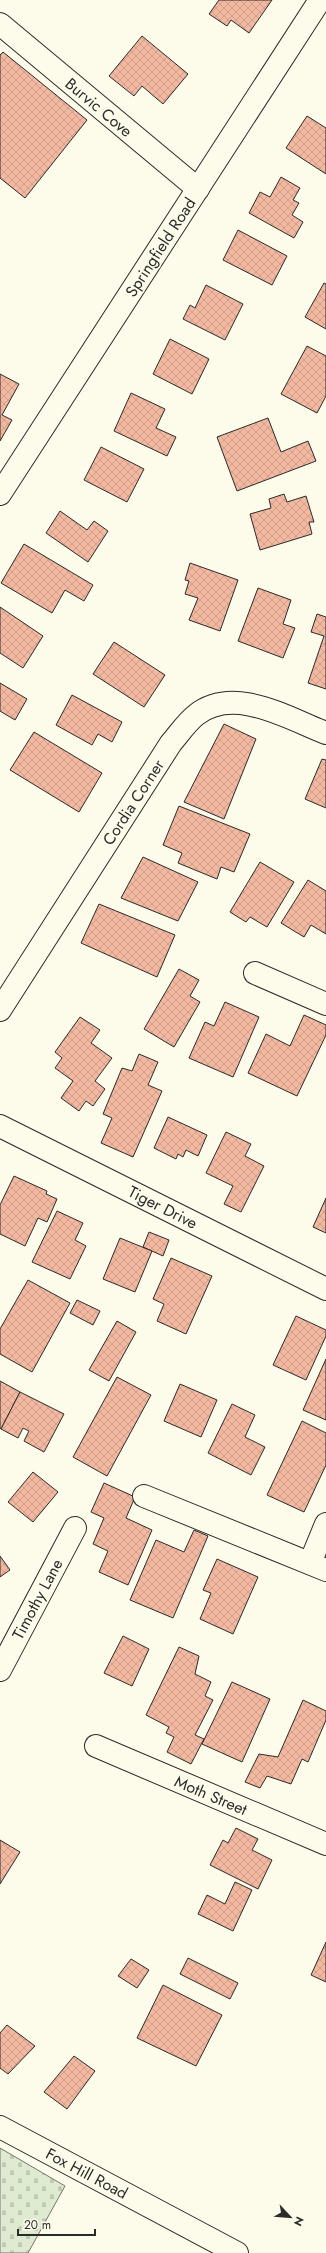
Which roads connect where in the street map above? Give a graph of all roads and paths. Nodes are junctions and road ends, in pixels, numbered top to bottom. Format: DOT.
graph roads {
  1 [pos="320,0"];
  2 [pos="0,24"];
  3 [pos="198,189"];
  4 [pos="0,494"];
  5 [pos="326,733"];
  6 [pos="255,973"];
  7 [pos="326,1004"];
  8 [pos="0,1010"];
  9 [pos="0,1126"];
  10 [pos="326,1289"];
  11 [pos="144,1496"];
  12 [pos="326,1524"];
  13 [pos="75,1528"];
  14 [pos="318,1566"];
  15 [pos="0,1670"];
  16 [pos="96,1746"];
  17 [pos="326,1844"];
  18 [pos="0,2128"];
  19 [pos="237,2253"];
  1 -- 3 [label="street, Springfield Road"];
  2 -- 3 [label="street, Burvic Cove"];
  3 -- 4 [label="street, Springfield Road"];
  5 -- 8 [label="street, Cordia Corner"];
  6 -- 7 [label="street"];
  9 -- 10 [label="street, Tiger Drive"];
  11 -- 14 [label="street"];
  12 -- 14 [label="street"];
  13 -- 15 [label="street, Timothy Lane"];
  16 -- 17 [label="street, Moth Street"];
  18 -- 19 [label="street, Fox Hill Road"];
}
